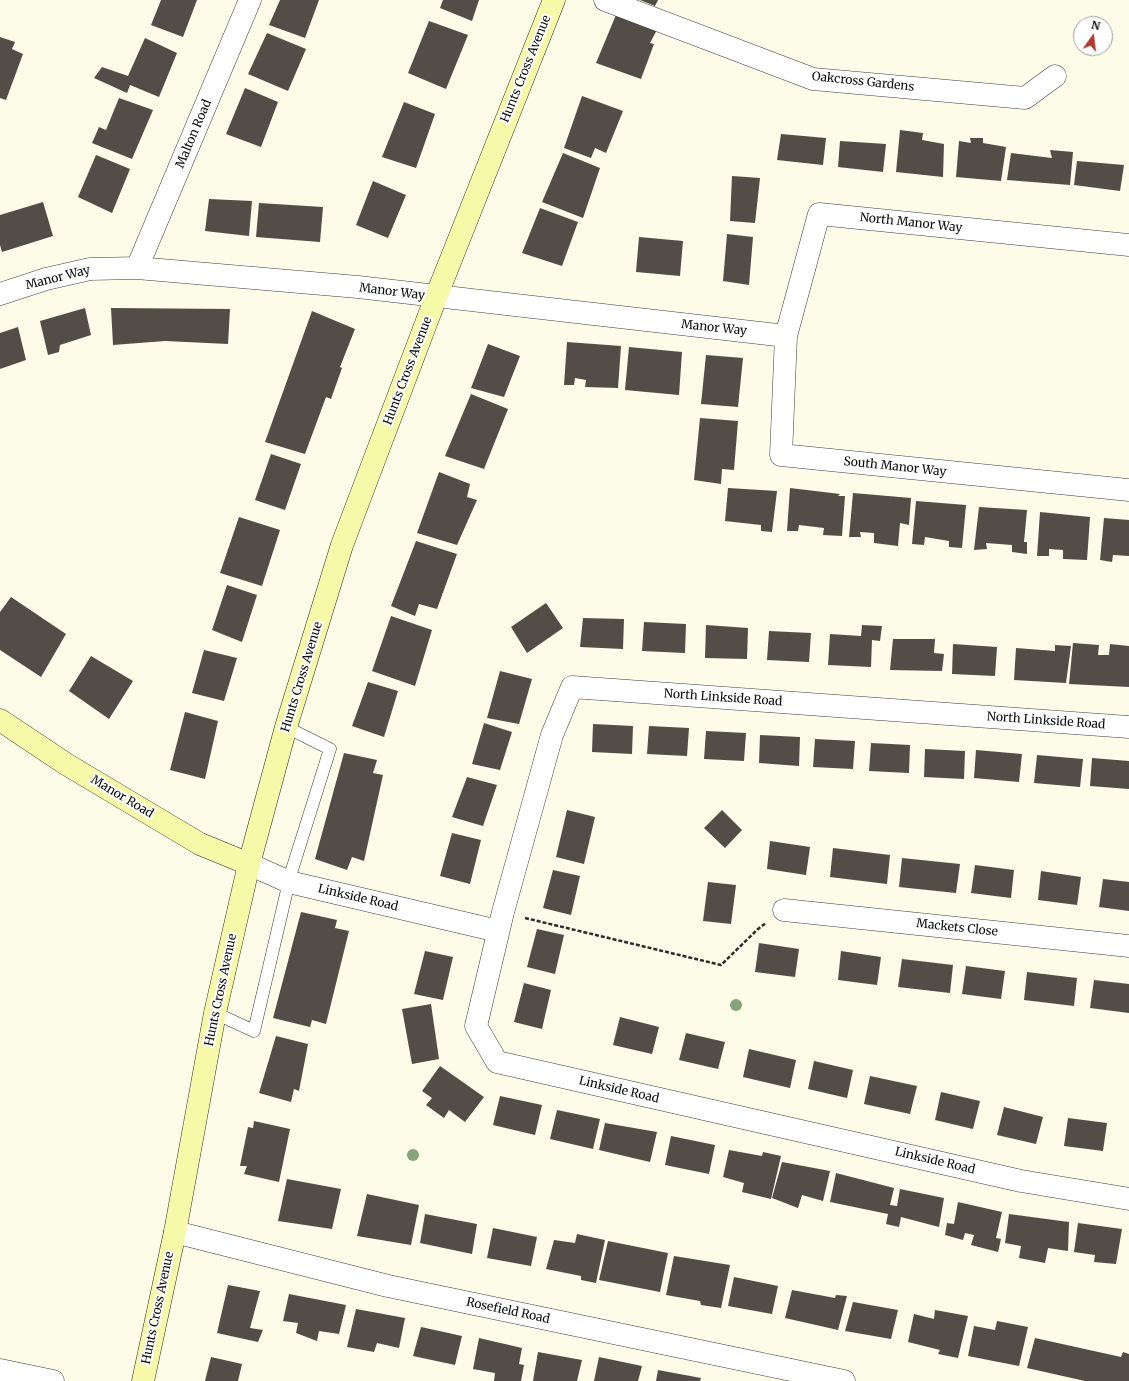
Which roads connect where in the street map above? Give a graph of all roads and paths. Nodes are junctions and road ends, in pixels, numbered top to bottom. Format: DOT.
graph roads {
  1 [pos="250,0"];
  2 [pos="554,0"];
  3 [pos="605,0"];
  4 [pos="1055,76"];
  5 [pos="1129,244"];
  6 [pos="137,268"];
  7 [pos="0,294"];
  8 [pos="436,297"];
  9 [pos="786,336"];
  10 [pos="1129,490"];
  11 [pos="0,720"];
  12 [pos="1129,727"];
  13 [pos="286,728"];
  14 [pos="249,864"];
  15 [pos="290,882"];
  16 [pos="784,910"];
  17 [pos="500,922"];
  18 [pos="1129,946"];
  19 [pos="215,1013"];
  20 [pos="1129,1199"];
  21 [pos="175,1232"];
  22 [pos="0,1370"];
  23 [pos="53,1381"];
  24 [pos="143,1381"];
  25 [pos="844,1381"];
  1 -- 6 [label="street, Malton Road"];
  2 -- 8 [label="street, Hunts Cross Avenue"];
  3 -- 4 [label="street, Oakcross Gardens"];
  5 -- 9 [label="street, North Manor Way"];
  6 -- 7 [label="street, Manor Way"];
  6 -- 8 [label="street, Manor Way"];
  8 -- 9 [label="street, Manor Way"];
  8 -- 13 [label="street, Hunts Cross Avenue"];
  9 -- 10 [label="street, South Manor Way"];
  11 -- 14 [label="street, Manor Road"];
  12 -- 17 [label="street, North Linkside Road"];
  13 -- 14 [label="street, Hunts Cross Avenue"];
  13 -- 15 [label="lane"];
  14 -- 15 [label="street, Linkside Road"];
  14 -- 19 [label="street, Hunts Cross Avenue"];
  15 -- 17 [label="street, Linkside Road"];
  15 -- 19 [label="lane"];
  16 -- 17 [label="path"];
  16 -- 18 [label="street, Mackets Close"];
  17 -- 20 [label="street, Linkside Road"];
  19 -- 21 [label="street, Hunts Cross Avenue"];
  21 -- 24 [label="street, Hunts Cross Avenue"];
  21 -- 25 [label="street, Rosefield Road"];
  22 -- 23 [label="street"];
}
